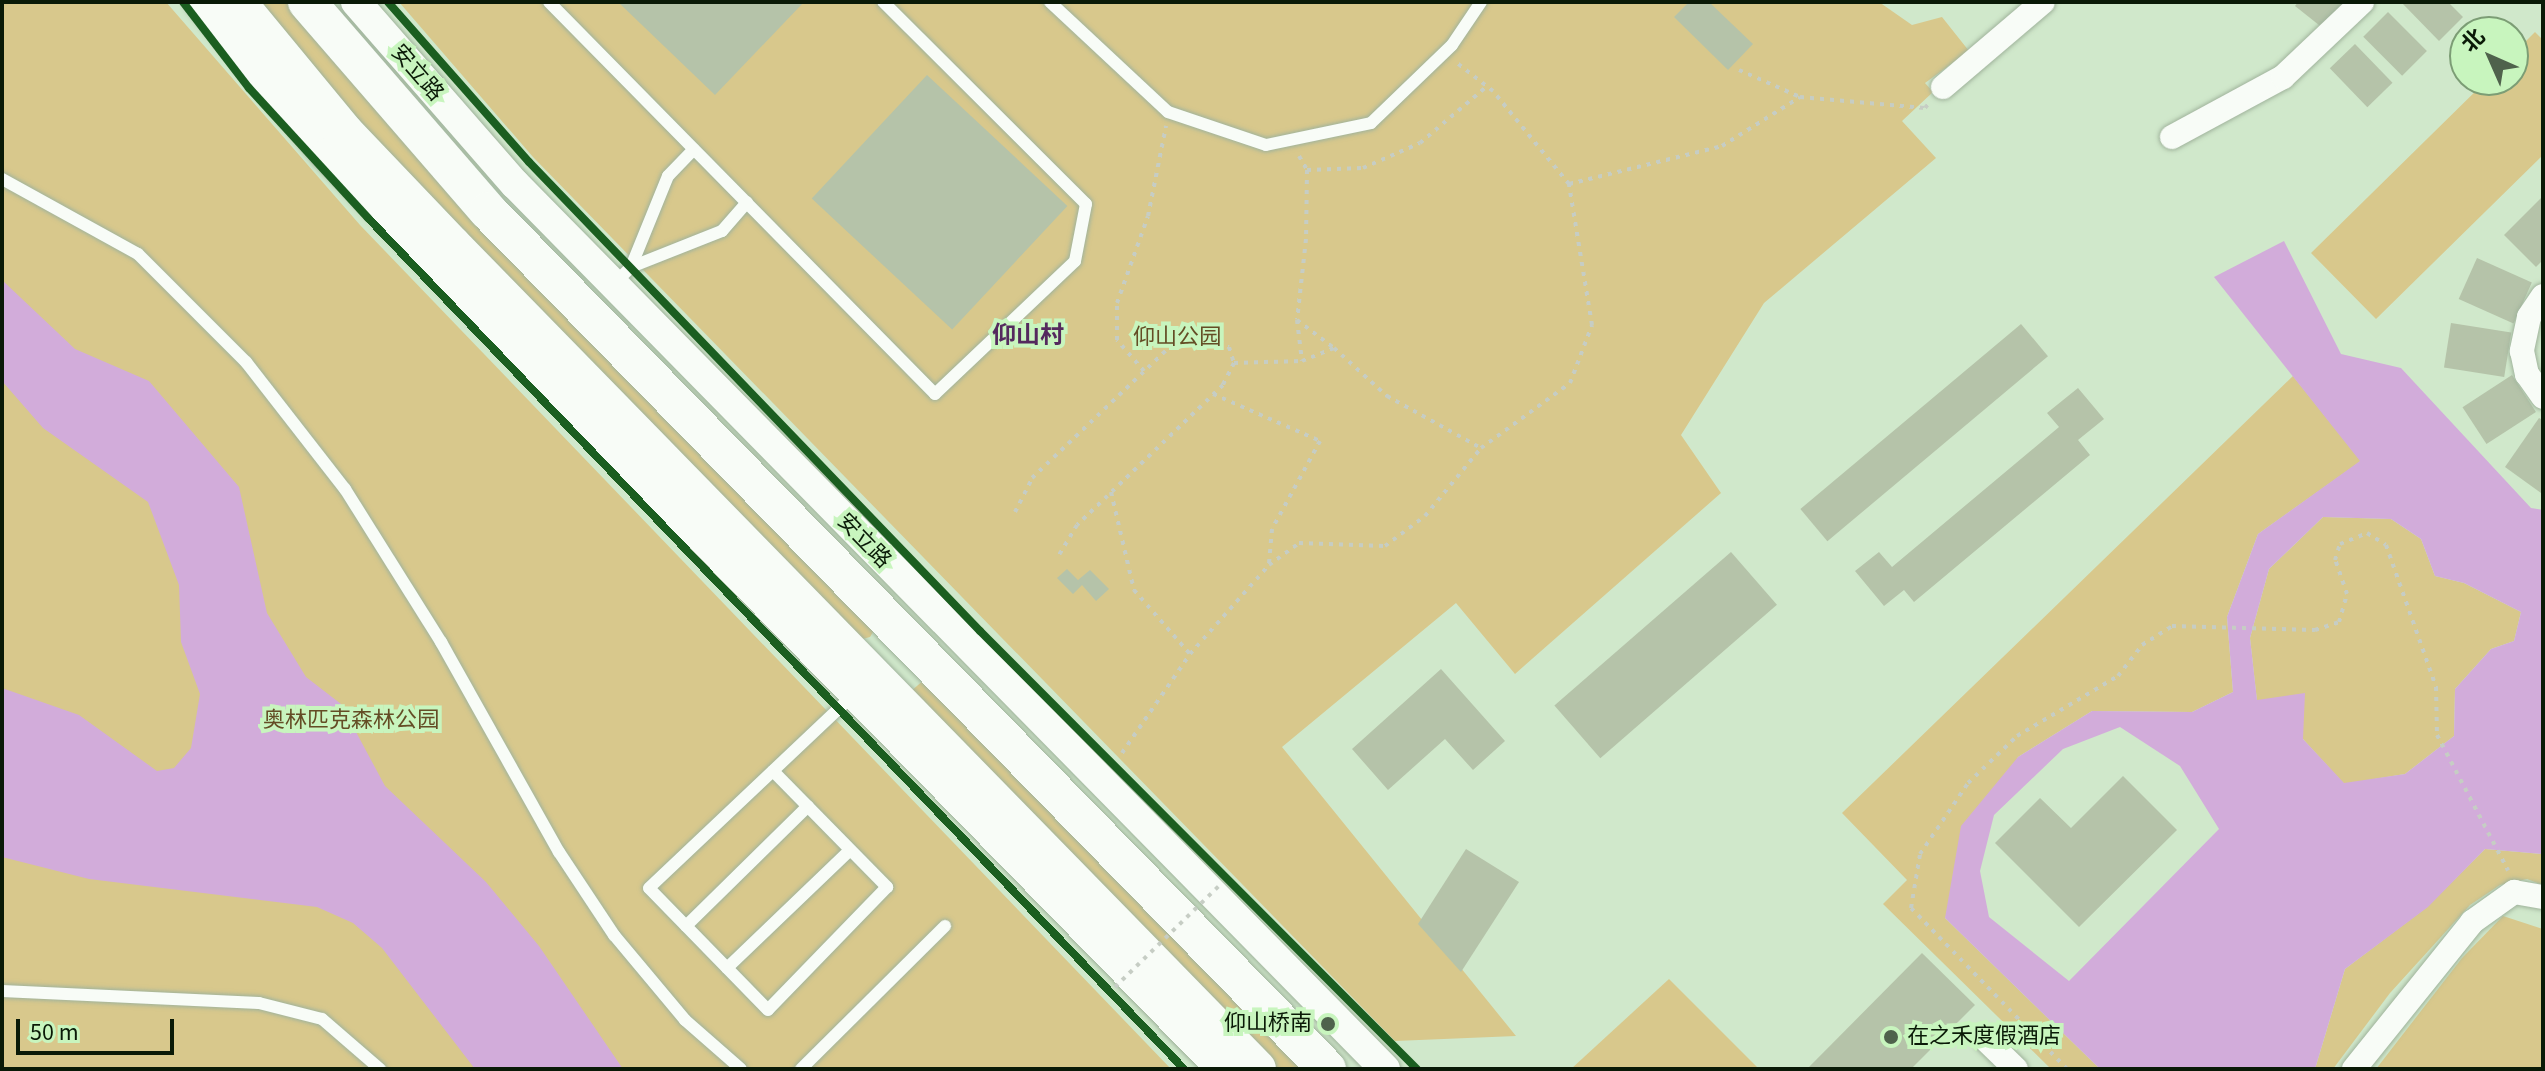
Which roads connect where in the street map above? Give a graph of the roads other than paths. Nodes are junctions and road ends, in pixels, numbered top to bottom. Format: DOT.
graph roads {
  1 [pos="200,2"];
  2 [pos="237,2"];
  3 [pos="307,2"];
  4 [pos="356,2"];
  5 [pos="549,2"];
  6 [pos="883,2"];
  7 [pos="1050,2"];
  8 [pos="1481,2"];
  9 [pos="2043,2"];
  10 [pos="2362,2"];
  11 [pos="1943,87"];
  12 [pos="2172,137"];
  13 [pos="694,149"];
  14 [pos="2,179"];
  15 [pos="747,202"];
  16 [pos="622,276"];
  17 [pos="2543,296"];
  18 [pos="2543,397"];
  19 [pos="857,691"];
  20 [pos="773,771"];
  21 [pos="808,806"];
  22 [pos="850,850"];
  23 [pos="2543,897"];
  24 [pos="686,926"];
  25 [pos="945,926"];
  26 [pos="727,968"];
  27 [pos="2,991"];
  28 [pos="1985,1039"];
  29 [pos="380,1069"];
  30 [pos="741,1069"];
  31 [pos="801,1069"];
  32 [pos="1221,1069"];
  33 [pos="1257,1069"];
  34 [pos="1327,1069"];
  35 [pos="1385,1069"];
  36 [pos="2016,1069"];
  37 [pos="2354,1069"];
  1 -- 19 [label="street"];
  2 -- 33 [label="main road"];
  3 -- 34 [label="main road, 安立路"];
  4 -- 16 [label="street, 安立路"];
  5 -- 13 [label="lane"];
  6 -- 15 [label="lane"];
  7 -- 8 [label="lane"];
  9 -- 11 [label="street"];
  10 -- 12 [label="street"];
  13 -- 15 [label="lane"];
  13 -- 16 [label="lane"];
  14 -- 30 [label="lane"];
  15 -- 16 [label="lane"];
  16 -- 35 [label="street, 安立路"];
  17 -- 18 [label="street"];
  19 -- 20 [label="lane"];
  19 -- 32 [label="street"];
  20 -- 21 [label="lane"];
  20 -- 24 [label="lane"];
  21 -- 22 [label="lane"];
  21 -- 24 [label="lane"];
  22 -- 26 [label="lane"];
  22 -- 26 [label="lane"];
  23 -- 37 [label="street"];
  24 -- 26 [label="lane"];
  25 -- 31 [label="lane"];
  27 -- 29 [label="lane"];
  28 -- 36 [label="street"];
}
